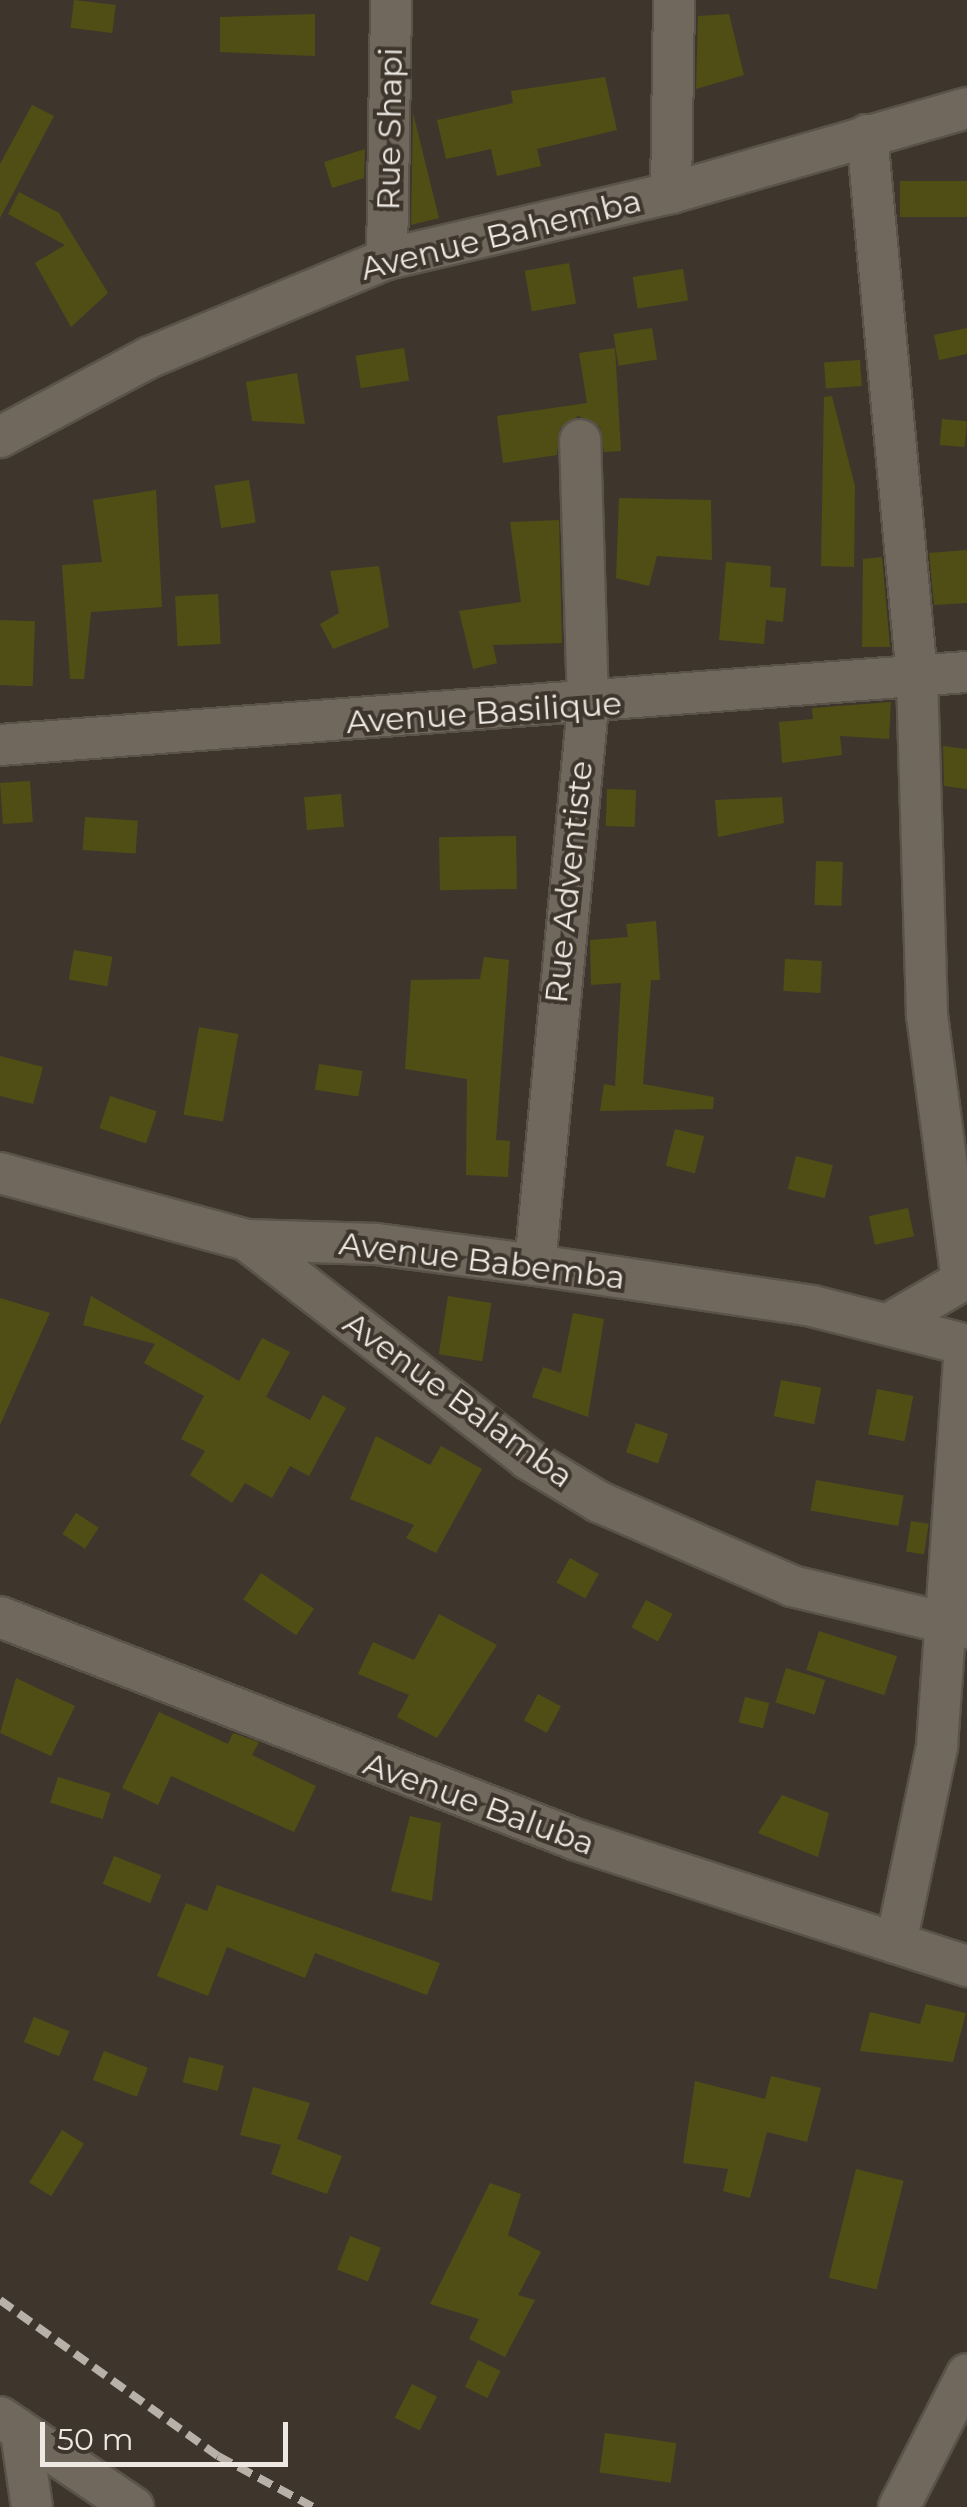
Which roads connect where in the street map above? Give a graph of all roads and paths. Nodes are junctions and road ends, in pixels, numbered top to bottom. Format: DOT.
graph roads {
  1 [pos="390,0"];
  2 [pos="674,0"];
  3 [pos="967,108"];
  4 [pos="867,134"];
  5 [pos="671,193"];
  6 [pos="387,258"];
  7 [pos="0,437"];
  8 [pos="580,440"];
  9 [pos="967,672"];
  10 [pos="917,677"];
  11 [pos="588,706"];
  12 [pos="0,746"];
  13 [pos="0,1173"];
  14 [pos="246,1240"];
  15 [pos="535,1264"];
  16 [pos="964,1279"];
  17 [pos="890,1323"];
  18 [pos="966,1345"];
  19 [pos="0,1618"];
  20 [pos="956,1627"];
  21 [pos="896,1943"];
  22 [pos="967,1966"];
  23 [pos="967,2374"];
  24 [pos="10,2424"];
  25 [pos="32,2507"];
  26 [pos="133,2507"];
  27 [pos="899,2507"];
  1 -- 6 [label="street, Rue Shapi"];
  2 -- 5 [label="street"];
  3 -- 4 [label="street, Avenue Bahemba"];
  4 -- 5 [label="street, Avenue Bahemba"];
  4 -- 10 [label="street"];
  5 -- 6 [label="street, Avenue Bahemba"];
  6 -- 7 [label="street, Avenue Bahemba"];
  8 -- 11 [label="street, Rue Adventiste"];
  9 -- 10 [label="street, Avenue Basilique"];
  10 -- 11 [label="street, Avenue Basilique"];
  10 -- 16 [label="street"];
  11 -- 12 [label="street, Avenue Basilique"];
  11 -- 15 [label="street, Rue Adventiste"];
  13 -- 14 [label="street, Avenue Babemba"];
  14 -- 15 [label="street, Avenue Babemba"];
  14 -- 20 [label="street, Avenue Balamba"];
  15 -- 17 [label="street, Avenue Babemba"];
  16 -- 17 [label="street"];
  17 -- 18 [label="street, Avenue Babemba"];
  18 -- 20 [label="street"];
  19 -- 21 [label="street, Avenue Baluba"];
  20 -- 21 [label="street"];
  21 -- 22 [label="street, Avenue Baluba"];
  23 -- 27 [label="street"];
  24 -- 25 [label="street"];
  24 -- 26 [label="street"];
}
